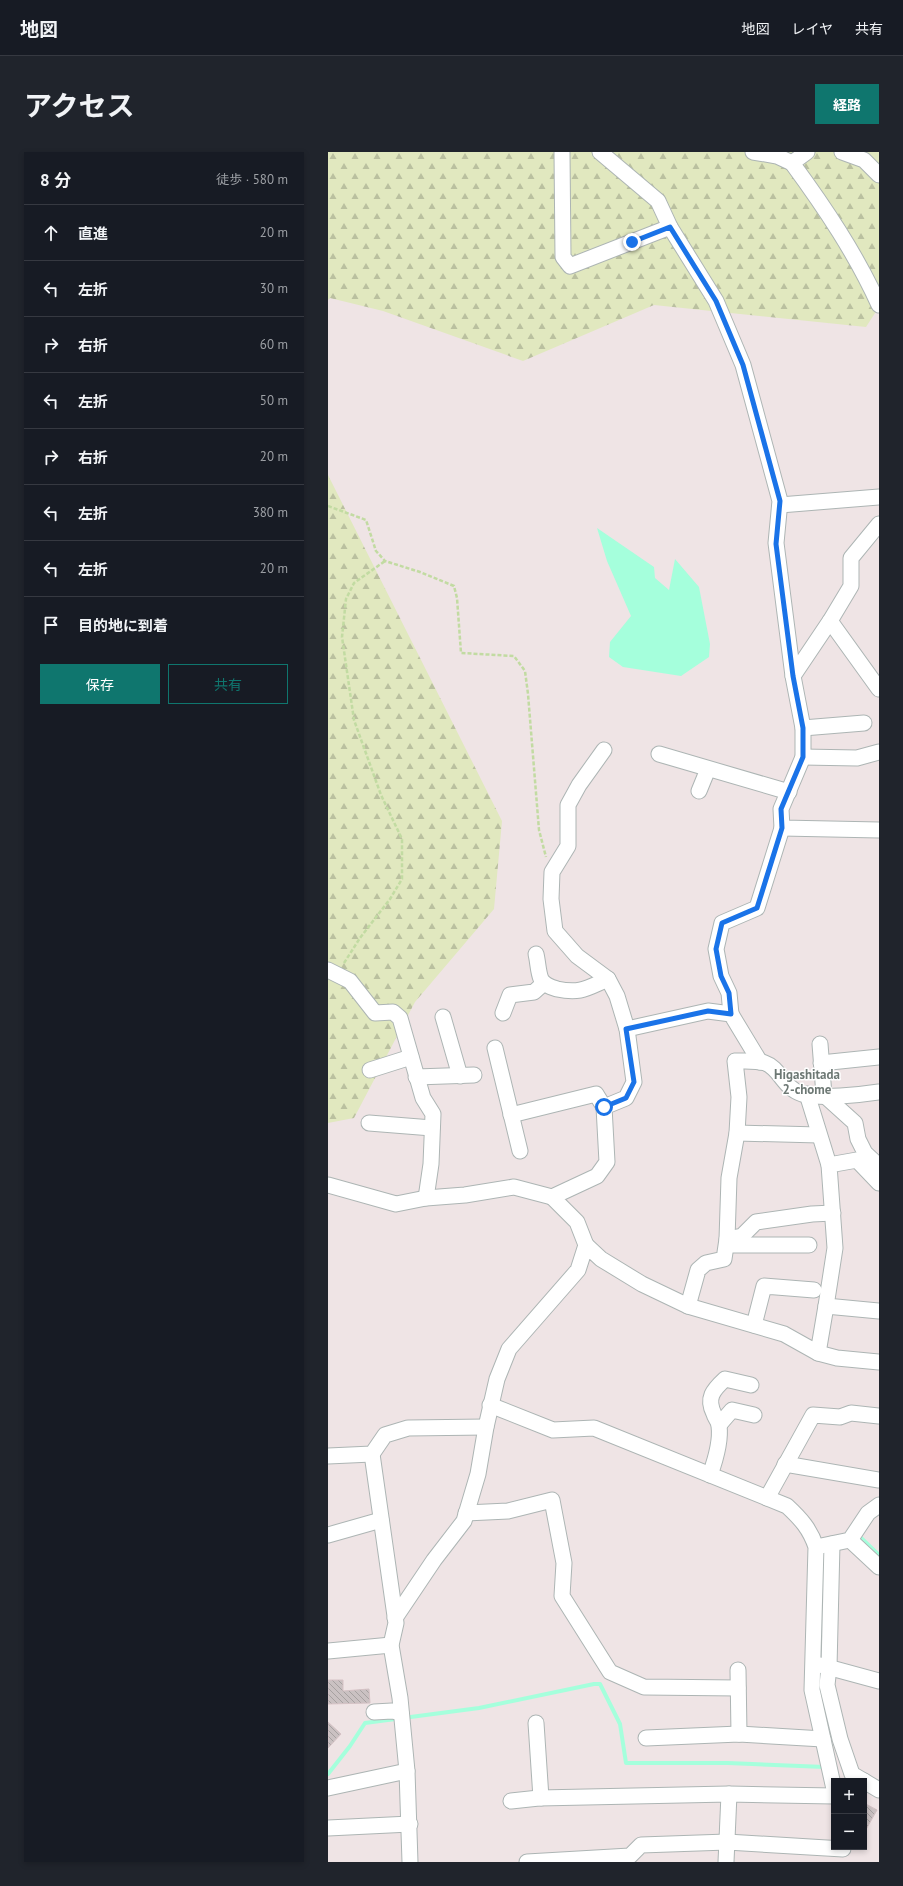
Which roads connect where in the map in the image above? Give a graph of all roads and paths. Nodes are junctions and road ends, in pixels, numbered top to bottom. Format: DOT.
graph roads {
  1 [pos="562,152"];
  2 [pos="600,152"];
  3 [pos="753,152"];
  4 [pos="807,152"];
  5 [pos="842,152"];
  6 [pos="792,162"];
  7 [pos="879,175"];
  8 [pos="670,227"];
  9 [pos="879,305"];
  10 [pos="879,497"];
  11 [pos="780,505"];
  12 [pos="328,506"];
  13 [pos="879,524"];
  14 [pos="385,561"];
  15 [pos="830,620"];
  16 [pos="793,676"];
  17 [pos="879,689"];
  18 [pos="864,723"];
  19 [pos="803,728"];
  20 [pos="604,750"];
  21 [pos="879,752"];
  22 [pos="659,754"];
  23 [pos="803,757"];
  24 [pos="708,769"];
  25 [pos="699,791"];
  26 [pos="788,792"];
  27 [pos="782,828"];
  28 [pos="879,830"];
  29 [pos="552,872"];
  30 [pos="536,954"];
  31 [pos="332,972"];
  32 [pos="608,979"];
  33 [pos="544,983"];
  34 [pos="503,1013"];
  35 [pos="731,1014"];
  36 [pos="443,1017"];
  37 [pos="626,1029"];
  38 [pos="820,1044"];
  39 [pos="495,1048"];
  40 [pos="411,1057"];
  41 [pos="879,1057"];
  42 [pos="760,1062"];
  43 [pos="821,1063"];
  44 [pos="370,1070"];
  45 [pos="416,1077"];
  46 [pos="879,1092"];
  47 [pos="807,1094"];
  48 [pos="824,1095"];
  49 [pos="604,1107"];
  50 [pos="511,1115"];
  51 [pos="369,1124"];
  52 [pos="432,1128"];
  53 [pos="737,1133"];
  54 [pos="819,1135"];
  55 [pos="520,1151"];
  56 [pos="829,1165"];
  57 [pos="879,1166"];
  58 [pos="879,1183"];
  59 [pos="328,1185"];
  60 [pos="552,1197"];
  61 [pos="426,1198"];
  62 [pos="833,1213"];
  63 [pos="727,1242"];
  64 [pos="586,1245"];
  65 [pos="809,1245"];
  66 [pos="814,1290"];
  67 [pos="688,1306"];
  68 [pos="826,1306"];
  69 [pos="879,1311"];
  70 [pos="754,1325"];
  71 [pos="818,1353"];
  72 [pos="879,1362"];
  73 [pos="751,1384"];
  74 [pos="490,1405"];
  75 [pos="754,1414"];
  76 [pos="879,1416"];
  77 [pos="719,1425"];
  78 [pos="486,1427"];
  79 [pos="372,1454"];
  80 [pos="328,1456"];
  81 [pos="785,1464"];
  82 [pos="710,1475"];
  83 [pos="879,1480"];
  84 [pos="767,1498"];
  85 [pos="879,1505"];
  86 [pos="466,1513"];
  87 [pos="381,1520"];
  88 [pos="328,1536"];
  89 [pos="850,1540"];
  90 [pos="832,1544"];
  91 [pos="816,1547"];
  92 [pos="879,1567"];
  93 [pos="395,1618"];
  94 [pos="391,1645"];
  95 [pos="328,1651"];
  96 [pos="813,1663"];
  97 [pos="829,1667"];
  98 [pos="738,1670"];
  99 [pos="879,1681"];
  100 [pos="738,1688"];
  101 [pos="374,1712"];
  102 [pos="401,1713"];
  103 [pos="536,1723"];
  104 [pos="739,1734"];
  105 [pos="646,1738"];
  106 [pos="823,1739"];
  107 [pos="407,1771"];
  108 [pos="832,1778"];
  109 [pos="859,1778"];
  110 [pos="867,1783"];
  111 [pos="328,1788"];
  112 [pos="879,1790"];
  113 [pos="729,1794"];
  114 [pos="831,1796"];
  115 [pos="542,1798"];
  116 [pos="511,1801"];
  117 [pos="410,1824"];
  118 [pos="328,1828"];
  119 [pos="727,1842"];
  120 [pos="843,1853"];
  121 [pos="630,1859"];
  122 [pos="410,1862"];
  123 [pos="527,1862"];
  124 [pos="726,1862"];
  1 -- 8 [label="street"];
  2 -- 8 [label="street"];
  3 -- 6 [label="street"];
  4 -- 6 [label="street"];
  5 -- 7 [label="street"];
  6 -- 9 [label="street"];
  8 -- 11 [label="street"];
  10 -- 11 [label="street"];
  11 -- 16 [label="street"];
  12 -- 14 [label="path"];
  13 -- 15 [label="street"];
  14 -- 29 [label="path"];
  14 -- 31 [label="path"];
  15 -- 16 [label="street"];
  15 -- 17 [label="street"];
  16 -- 19 [label="street"];
  18 -- 19 [label="street"];
  19 -- 23 [label="street"];
  20 -- 29 [label="street"];
  21 -- 23 [label="street"];
  22 -- 24 [label="street"];
  23 -- 26 [label="street"];
  24 -- 25 [label="street"];
  24 -- 26 [label="street"];
  26 -- 27 [label="street"];
  27 -- 28 [label="street"];
  27 -- 35 [label="street"];
  29 -- 32 [label="street"];
  30 -- 33 [label="street"];
  31 -- 40 [label="street"];
  32 -- 33 [label="street"];
  32 -- 37 [label="street"];
  33 -- 34 [label="street"];
  35 -- 37 [label="street"];
  35 -- 42 [label="street"];
  36 -- 45 [label="street"];
  37 -- 49 [label="street"];
  38 -- 43 [label="street"];
  39 -- 50 [label="street"];
  40 -- 44 [label="street"];
  40 -- 45 [label="street"];
  41 -- 43 [label="street"];
  42 -- 47 [label="street"];
  42 -- 53 [label="street"];
  43 -- 48 [label="street"];
  45 -- 52 [label="street"];
  46 -- 48 [label="street"];
  47 -- 48 [label="street"];
  47 -- 54 [label="street"];
  48 -- 57 [label="street"];
  49 -- 50 [label="street"];
  49 -- 60 [label="street"];
  50 -- 55 [label="street"];
  51 -- 52 [label="street"];
  52 -- 61 [label="street"];
  53 -- 54 [label="street"];
  53 -- 63 [label="street"];
  54 -- 56 [label="street"];
  56 -- 58 [label="street"];
  56 -- 62 [label="street"];
  59 -- 61 [label="street"];
  60 -- 61 [label="street"];
  60 -- 64 [label="street"];
  62 -- 63 [label="street"];
  62 -- 68 [label="street"];
  63 -- 65 [label="street"];
  63 -- 67 [label="street"];
  64 -- 67 [label="street"];
  64 -- 74 [label="street"];
  66 -- 70 [label="street"];
  67 -- 70 [label="street"];
  68 -- 69 [label="street"];
  68 -- 71 [label="street"];
  70 -- 71 [label="street"];
  71 -- 72 [label="street"];
  73 -- 77 [label="street"];
  74 -- 78 [label="street"];
  74 -- 82 [label="street"];
  75 -- 77 [label="street"];
  76 -- 81 [label="street"];
  77 -- 82 [label="street"];
  78 -- 79 [label="street"];
  78 -- 86 [label="street"];
  79 -- 80 [label="street"];
  79 -- 87 [label="street"];
  81 -- 83 [label="street"];
  81 -- 84 [label="street"];
  82 -- 84 [label="street"];
  84 -- 91 [label="street"];
  85 -- 89 [label="street"];
  86 -- 93 [label="street"];
  86 -- 100 [label="street"];
  87 -- 88 [label="street"];
  87 -- 93 [label="street"];
  89 -- 90 [label="street"];
  89 -- 92 [label="street"];
  90 -- 91 [label="street"];
  90 -- 97 [label="street"];
  91 -- 96 [label="street"];
  93 -- 94 [label="street"];
  94 -- 95 [label="street"];
  94 -- 102 [label="street"];
  96 -- 97 [label="street"];
  96 -- 106 [label="street"];
  97 -- 99 [label="street"];
  97 -- 109 [label="street"];
  98 -- 100 [label="street"];
  100 -- 104 [label="street"];
  101 -- 102 [label="street"];
  102 -- 107 [label="street"];
  103 -- 115 [label="street"];
  104 -- 105 [label="street"];
  104 -- 106 [label="street"];
  106 -- 108 [label="street"];
  107 -- 111 [label="street"];
  107 -- 117 [label="street"];
  110 -- 112 [label="street"];
  113 -- 114 [label="street"];
  113 -- 115 [label="street"];
  113 -- 119 [label="street"];
  115 -- 116 [label="street"];
  117 -- 118 [label="street"];
  117 -- 122 [label="street"];
  119 -- 120 [label="street"];
  119 -- 121 [label="street"];
  119 -- 124 [label="street"];
  121 -- 123 [label="street"];
}
